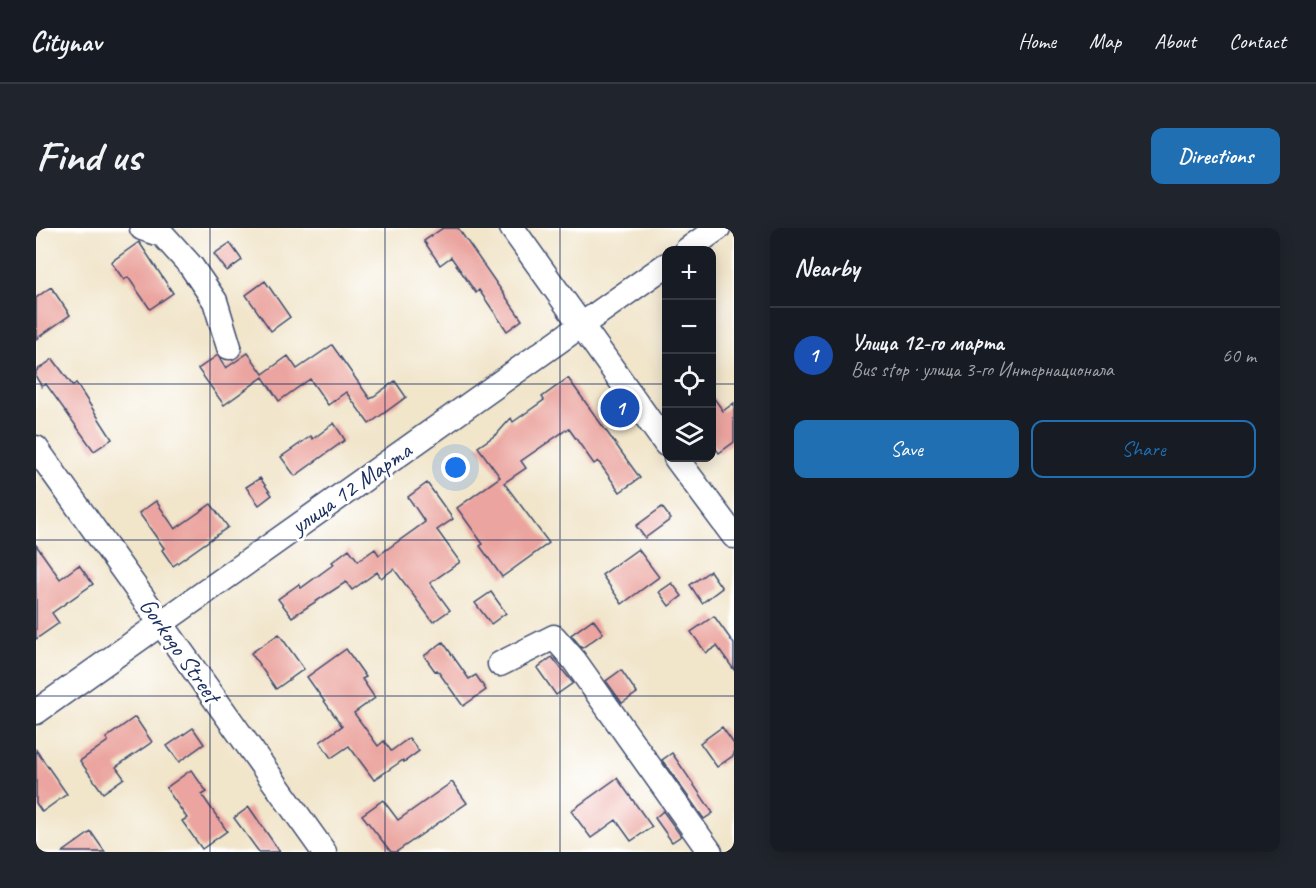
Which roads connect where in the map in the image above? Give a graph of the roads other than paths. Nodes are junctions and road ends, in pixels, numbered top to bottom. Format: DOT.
graph roads {
  1 [pos="142,228"];
  2 [pos="512,228"];
  3 [pos="718,228"];
  4 [pos="693,246"];
  5 [pos="662,268"];
  6 [pos="581,325"];
  7 [pos="229,347"];
  8 [pos="662,438"];
  9 [pos="36,448"];
  10 [pos="679,462"];
  11 [pos="734,536"];
  12 [pos="161,624"];
  13 [pos="500,664"];
  14 [pos="36,712"];
  15 [pos="324,852"];
  16 [pos="710,852"];
  1 -- 7 [label="street"];
  2 -- 6 [label="street"];
  3 -- 4 [label="street"];
  5 -- 6 [label="street, улица 12 Марта"];
  6 -- 8 [label="street"];
  6 -- 12 [label="street, улица 12 Марта"];
  9 -- 12 [label="street, Gorkogo Street"];
  10 -- 11 [label="street"];
  12 -- 14 [label="street, улица 12 Марта"];
  12 -- 15 [label="street, Gorkogo Street"];
  13 -- 16 [label="street"];
}
